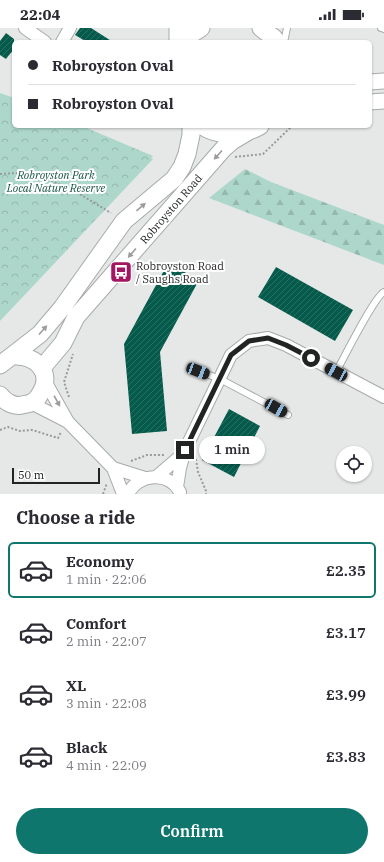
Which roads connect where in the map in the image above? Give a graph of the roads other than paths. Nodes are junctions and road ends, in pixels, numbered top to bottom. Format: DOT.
graph roads {
  1 [pos="24,28"];
  2 [pos="70,28"];
  3 [pos="178,28"];
  4 [pos="201,28"];
  5 [pos="261,28"];
  6 [pos="288,28"];
  7 [pos="381,28"];
  8 [pos="384,29"];
  9 [pos="42,40"];
  10 [pos="63,40"];
  11 [pos="178,40"];
  12 [pos="186,40"];
  13 [pos="276,40"];
  14 [pos="285,40"];
  15 [pos="384,81"];
  16 [pos="372,82"];
  17 [pos="384,101"];
  18 [pos="372,102"];
  19 [pos="192,128"];
  20 [pos="207,128"];
  21 [pos="254,129"];
  22 [pos="384,292"];
  23 [pos="14,356"];
  24 [pos="0,365"];
  25 [pos="198,371"];
  26 [pos="336,372"];
  27 [pos="43,374"];
  28 [pos="220,379"];
  29 [pos="384,397"];
  30 [pos="1,398"];
  31 [pos="31,403"];
  32 [pos="288,415"];
  33 [pos="68,422"];
  34 [pos="184,451"];
  35 [pos="113,468"];
  36 [pos="151,478"];
  37 [pos="179,491"];
  38 [pos="123,494"];
  39 [pos="128,494"];
  1 -- 9 [label="street"];
  2 -- 10 [label="street"];
  3 -- 11 [label="main road"];
  4 -- 12 [label="main road"];
  5 -- 13 [label="main road"];
  6 -- 14 [label="lane"];
  7 -- 8 [label="lane"];
  15 -- 16 [label="street"];
  17 -- 18 [label="street"];
  23 -- 19 [label="main road, Robroyston Road, one-way"];
  20 -- 21 [label="main road"];
  21 -- 27 [label="main road, Robroyston Road, one-way"];
  22 -- 26 [label="lane"];
  23 -- 24 [label="main road, Robroyston Road"];
  23 -- 27 [label="main road"];
  25 -- 28 [label="lane"];
  26 -- 28 [label="street"];
  26 -- 29 [label="street"];
  27 -- 31 [label="main road, Robroyston Road"];
  27 -- 33 [label="street, one-way"];
  28 -- 32 [label="lane"];
  28 -- 34 [label="street"];
  30 -- 31 [label="main road"];
  31 -- 33 [label="street"];
  33 -- 35 [label="street"];
  34 -- 36 [label="street"];
  34 -- 37 [label="street"];
  35 -- 36 [label="street"];
  35 -- 38 [label="street"];
  36 -- 37 [label="street"];
  36 -- 39 [label="street"];
}
